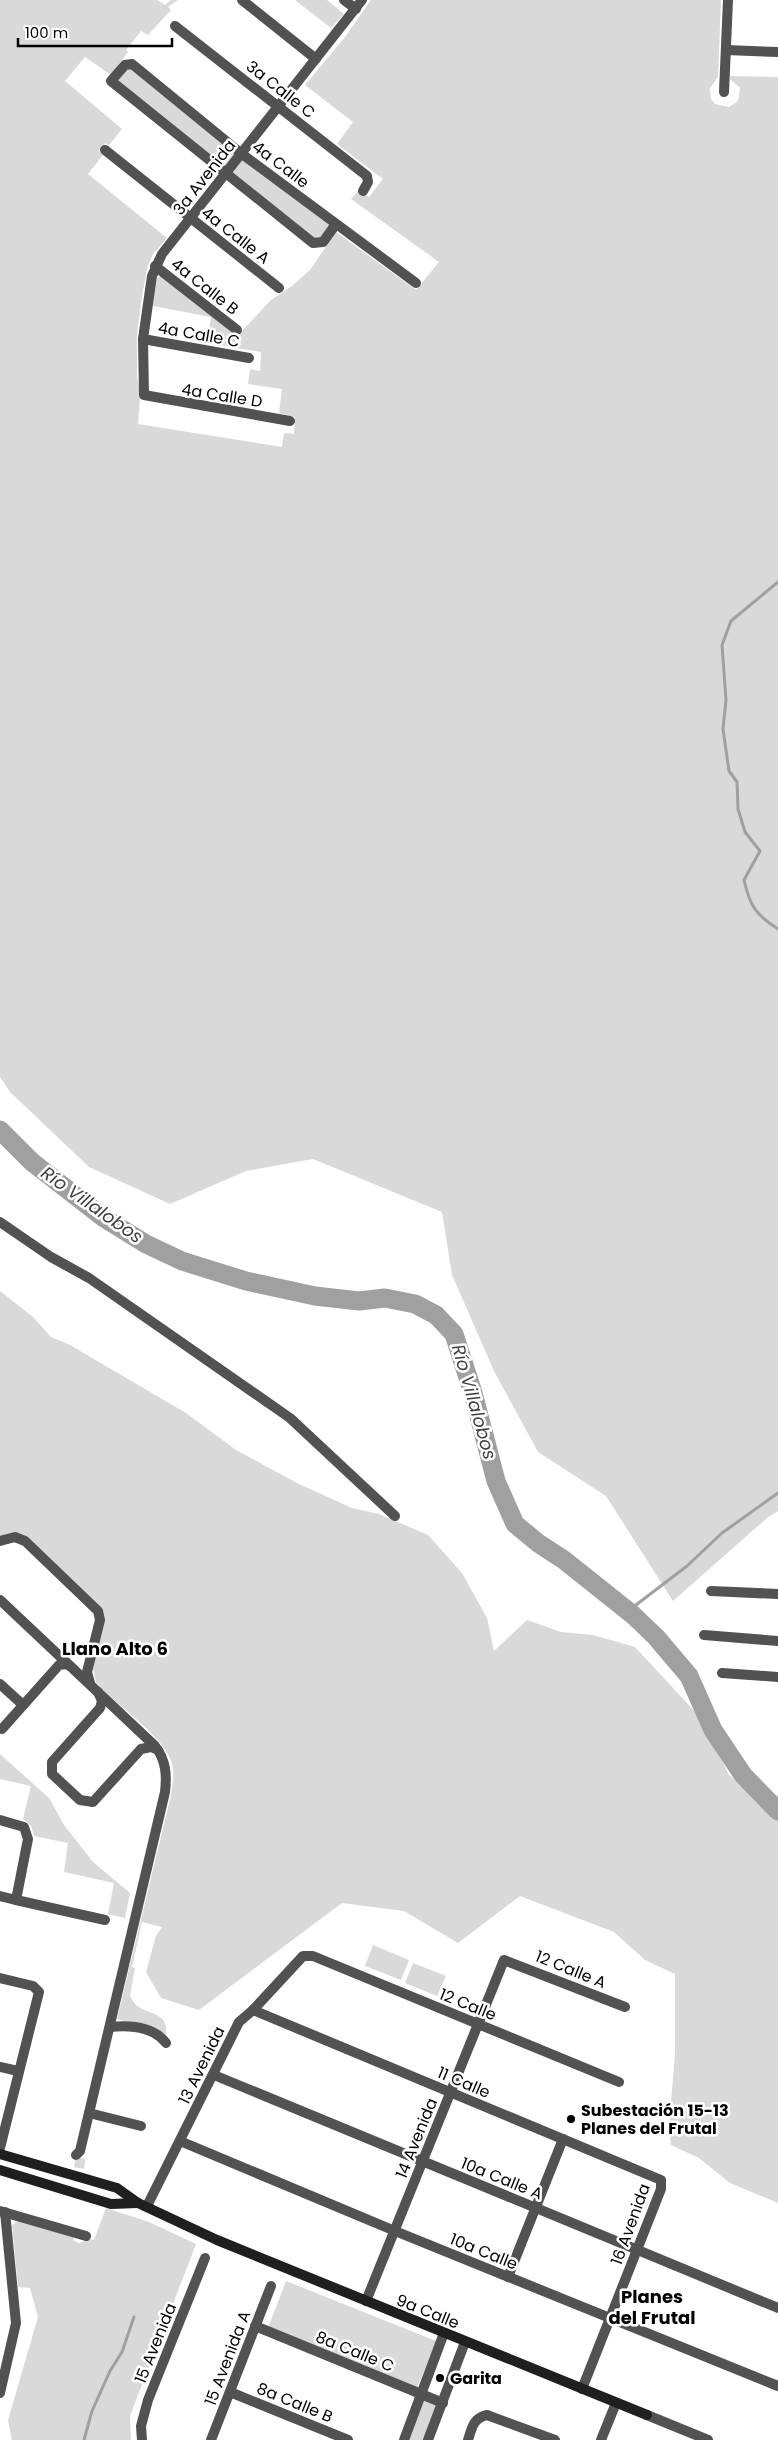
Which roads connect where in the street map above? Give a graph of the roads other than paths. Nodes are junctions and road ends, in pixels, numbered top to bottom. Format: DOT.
graph roads {
  1 [pos="242,0"];
  2 [pos="344,0"];
  3 [pos="362,0"];
  4 [pos="728,0"];
  5 [pos="356,9"];
  6 [pos="176,26"];
  7 [pos="726,50"];
  8 [pos="778,52"];
  9 [pos="316,59"];
  10 [pos="724,92"];
  11 [pos="279,106"];
  12 [pos="105,150"];
  13 [pos="242,154"];
  14 [pos="226,174"];
  15 [pos="363,191"];
  16 [pos="191,219"];
  17 [pos="336,224"];
  18 [pos="155,266"];
  19 [pos="416,283"];
  20 [pos="279,288"];
  21 [pos="237,330"];
  22 [pos="143,339"];
  23 [pos="249,358"];
  24 [pos="150,398"];
  25 [pos="290,421"];
  26 [pos="0,1222"];
  27 [pos="395,1516"];
  28 [pos="0,1541"];
  29 [pos="711,1591"];
  30 [pos="778,1594"];
  31 [pos="0,1600"];
  32 [pos="704,1635"];
  33 [pos="778,1641"];
  34 [pos="70,1666"];
  35 [pos="722,1673"];
  36 [pos="778,1677"];
  37 [pos="0,1684"];
  38 [pos="95,1689"];
  39 [pos="23,1705"];
  40 [pos="2,1729"];
  41 [pos="159,1750"];
  42 [pos="0,1820"];
  43 [pos="0,1896"];
  44 [pos="16,1900"];
  45 [pos="105,1920"];
  46 [pos="306,1955"];
  47 [pos="506,1959"];
  48 [pos="0,1978"];
  49 [pos="625,2007"];
  50 [pos="253,2010"];
  51 [pos="479,2024"];
  52 [pos="110,2027"];
  53 [pos="166,2043"];
  54 [pos="0,2067"];
  55 [pos="18,2071"];
  56 [pos="214,2075"];
  57 [pos="619,2082"];
  58 [pos="451,2093"];
  59 [pos="89,2113"];
  60 [pos="141,2126"];
  61 [pos="563,2139"];
  62 [pos="180,2141"];
  63 [pos="0,2148"];
  64 [pos="0,2154"];
  65 [pos="79,2154"];
  66 [pos="423,2162"];
  67 [pos="0,2170"];
  68 [pos="662,2181"];
  69 [pos="143,2205"];
  70 [pos="536,2208"];
  71 [pos="2,2211"];
  72 [pos="395,2231"];
  73 [pos="86,2236"];
  74 [pos="637,2251"];
  75 [pos="205,2258"];
  76 [pos="508,2278"];
  77 [pos="271,2286"];
  78 [pos="366,2301"];
  79 [pos="778,2308"];
  80 [pos="610,2318"];
  81 [pos="255,2326"];
  82 [pos="444,2334"];
  83 [pos="465,2342"];
  84 [pos="778,2386"];
  85 [pos="582,2389"];
  86 [pos="230,2392"];
  87 [pos="0,2393"];
  88 [pos="422,2395"];
  89 [pos="443,2403"];
  90 [pos="616,2403"];
  91 [pos="532,2436"];
  92 [pos="142,2440"];
  93 [pos="212,2440"];
  94 [pos="348,2440"];
  95 [pos="404,2440"];
  96 [pos="428,2440"];
  97 [pos="468,2440"];
  98 [pos="555,2440"];
  99 [pos="601,2440"];
  100 [pos="708,2440"];
  1 -- 9 [label="street"];
  2 -- 5 [label="street"];
  3 -- 5 [label="street, 3a Avenida"];
  4 -- 7 [label="street"];
  5 -- 9 [label="street, 3a Avenida"];
  6 -- 11 [label="street, 3a Calle C"];
  7 -- 8 [label="street"];
  7 -- 10 [label="street"];
  9 -- 11 [label="street, 3a Avenida"];
  11 -- 13 [label="street, 3a Avenida"];
  11 -- 15 [label="street, 3a Calle C"];
  12 -- 16 [label="street, 4a Calle A"];
  13 -- 14 [label="street, 3a Avenida"];
  13 -- 14 [label="street, 4a Calle"];
  13 -- 17 [label="street, 4a Calle"];
  14 -- 16 [label="street, 3a Avenida"];
  14 -- 17 [label="street"];
  16 -- 18 [label="street, 3a Avenida"];
  16 -- 20 [label="street, 4a Calle A"];
  17 -- 19 [label="street, 4a Calle"];
  18 -- 21 [label="street, 4a Calle B"];
  18 -- 22 [label="street, 3a Avenida"];
  22 -- 23 [label="street, 4a Calle C"];
  22 -- 24 [label="street, 3a Avenida"];
  24 -- 25 [label="street, 4a Calle D"];
  26 -- 27 [label="street"];
  28 -- 38 [label="street"];
  29 -- 30 [label="street"];
  31 -- 34 [label="street"];
  32 -- 33 [label="street"];
  34 -- 38 [label="street"];
  34 -- 39 [label="street"];
  35 -- 36 [label="street"];
  37 -- 39 [label="street"];
  38 -- 41 [label="street"];
  38 -- 41 [label="street"];
  39 -- 40 [label="street"];
  41 -- 52 [label="street"];
  42 -- 44 [label="street"];
  43 -- 44 [label="street"];
  44 -- 45 [label="street"];
  46 -- 50 [label="street, 13 Avenida"];
  46 -- 51 [label="street, 12 Calle"];
  47 -- 49 [label="street, 12 Calle A"];
  47 -- 51 [label="street, 14 Avenida"];
  48 -- 55 [label="street"];
  50 -- 56 [label="street, 13 Avenida"];
  50 -- 58 [label="street, 11 Calle"];
  51 -- 57 [label="street, 12 Calle"];
  51 -- 58 [label="street, 14 Avenida"];
  52 -- 53 [label="street"];
  52 -- 59 [label="street"];
  54 -- 55 [label="street"];
  55 -- 63 [label="street"];
  56 -- 62 [label="street, 13 Avenida"];
  56 -- 66 [label="street, 10a Calle A"];
  58 -- 61 [label="street, 11 Calle"];
  58 -- 66 [label="street, 14 Avenida"];
  59 -- 60 [label="street"];
  59 -- 65 [label="street"];
  61 -- 68 [label="street, 11 Calle"];
  61 -- 70 [label="street"];
  62 -- 69 [label="street, 13 Avenida"];
  62 -- 72 [label="street, 10a Calle"];
  64 -- 69 [label="street, 9a Calle"];
  66 -- 70 [label="street, 10a Calle A"];
  66 -- 72 [label="street, 14 Avenida"];
  67 -- 69 [label="street"];
  68 -- 74 [label="street, 16 Avenida"];
  69 -- 78 [label="street, 9a Calle"];
  70 -- 74 [label="street, 10a Calle A"];
  70 -- 76 [label="street"];
  71 -- 73 [label="street"];
  71 -- 87 [label="street"];
  72 -- 76 [label="street, 10a Calle"];
  72 -- 78 [label="street, 14 Avenida"];
  74 -- 79 [label="street, 10a Calle A"];
  74 -- 80 [label="street, 16 Avenida"];
  75 -- 92 [label="street, 15 Avenida"];
  76 -- 80 [label="street, 10a Calle"];
  77 -- 81 [label="street, 15 Avenida A"];
  78 -- 82 [label="street, 9a Calle"];
  80 -- 84 [label="street, 10a Calle"];
  80 -- 85 [label="street, 16 Avenida"];
  81 -- 86 [label="street, 15 Avenida A"];
  81 -- 88 [label="street, 8a Calle C"];
  82 -- 83 [label="street, 9a Calle"];
  82 -- 88 [label="street"];
  83 -- 85 [label="street, 9a Calle"];
  83 -- 89 [label="street"];
  85 -- 90 [label="street, 9a Calle"];
  86 -- 93 [label="street, 15 Avenida A"];
  86 -- 94 [label="street, 8a Calle B"];
  88 -- 89 [label="street, 8a Calle C"];
  88 -- 95 [label="street"];
  89 -- 96 [label="street"];
  90 -- 99 [label="street"];
  90 -- 100 [label="street, 9a Calle"];
  91 -- 97 [label="street"];
  91 -- 98 [label="street"];
}
